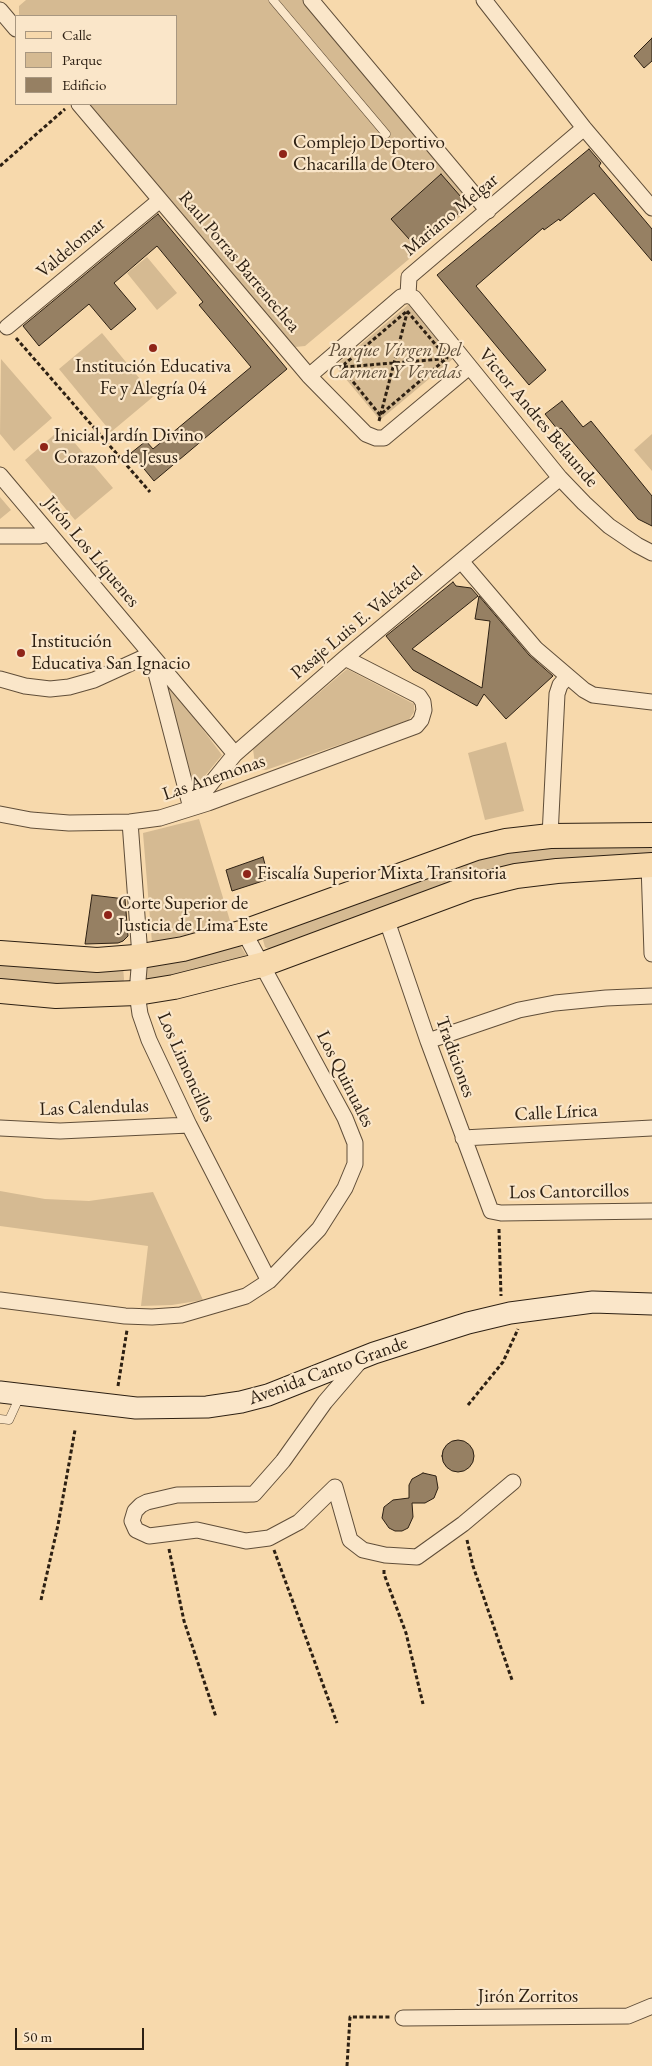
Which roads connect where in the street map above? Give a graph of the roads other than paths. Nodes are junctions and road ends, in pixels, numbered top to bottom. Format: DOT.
graph roads {
  1 [pos="273,0"];
  2 [pos="311,0"];
  3 [pos="484,0"];
  4 [pos="0,10"];
  5 [pos="15,28"];
  6 [pos="80,105"];
  7 [pos="584,128"];
  8 [pos="386,134"];
  9 [pos="160,200"];
  10 [pos="652,208"];
  11 [pos="488,211"];
  12 [pos="408,295"];
  13 [pos="7,327"];
  14 [pos="469,367"];
  15 [pos="309,376"];
  16 [pos="0,476"];
  17 [pos="560,478"];
  18 [pos="49,534"];
  19 [pos="0,536"];
  20 [pos="652,553"];
  21 [pos="461,561"];
  22 [pos="151,654"];
  23 [pos="345,658"];
  24 [pos="567,677"];
  25 [pos="0,680"];
  26 [pos="652,702"];
  27 [pos="235,754"];
  28 [pos="191,808"];
  29 [pos="0,814"];
  30 [pos="130,822"];
  31 [pos="652,835"];
  32 [pos="550,836"];
  33 [pos="650,865"];
  34 [pos="386,918"];
  35 [pos="244,932"];
  36 [pos="0,953"];
  37 [pos="652,954"];
  38 [pos="140,956"];
  39 [pos="261,965"];
  40 [pos="0,992"];
  41 [pos="137,993"];
  42 [pos="652,996"];
  43 [pos="428,1041"];
  44 [pos="189,1125"];
  45 [pos="0,1128"];
  46 [pos="652,1128"];
  47 [pos="463,1138"];
  48 [pos="488,1208"];
  49 [pos="652,1212"];
  50 [pos="269,1281"];
  51 [pos="0,1300"];
  52 [pos="652,1304"];
  53 [pos="363,1357"];
  54 [pos="10,1394"];
  55 [pos="0,1419"];
  56 [pos="513,1482"];
  57 [pos="652,2006"];
  58 [pos="403,2018"];
  1 -- 8 [label="lane"];
  2 -- 11 [label="street"];
  3 -- 7 [label="street"];
  4 -- 5 [label="street"];
  6 -- 9 [label="street, Raul Porras Barrenechea"];
  7 -- 10 [label="street"];
  7 -- 11 [label="street, Mariano Melgar"];
  9 -- 13 [label="street, Valdelomar"];
  9 -- 15 [label="street, Raul Porras Barrenechea"];
  11 -- 12 [label="street, Mariano Melgar"];
  12 -- 14 [label="street, Victor Andres Belaunde"];
  12 -- 15 [label="street"];
  14 -- 15 [label="street, Raul Porras Barrenechea"];
  14 -- 17 [label="street, Victor Andres Belaunde"];
  16 -- 18 [label="street, Jirón Los Líquenes"];
  17 -- 20 [label="street, Victor Andres Belaunde"];
  17 -- 21 [label="street, Pasaje Luis E. Valcárcel"];
  18 -- 19 [label="street"];
  18 -- 22 [label="street, Jirón Los Líquenes"];
  21 -- 23 [label="street, Pasaje Luis E. Valcárcel"];
  21 -- 24 [label="street"];
  22 -- 25 [label="street"];
  22 -- 27 [label="street, Jirón Los Líquenes"];
  22 -- 28 [label="street, Jirón Los Líquenes"];
  23 -- 27 [label="street, Pasaje Luis E. Valcárcel"];
  23 -- 28 [label="street, Las Anemonas"];
  24 -- 26 [label="street"];
  24 -- 32 [label="street"];
  27 -- 28 [label="street, Pasaje Luis E. Valcárcel"];
  28 -- 30 [label="street, Las Anemonas"];
  29 -- 30 [label="street, Las Anemonas"];
  30 -- 38 [label="street, Los Limoncillos"];
  31 -- 32 [label="main road"];
  32 -- 35 [label="main road"];
  33 -- 34 [label="main road"];
  33 -- 37 [label="street"];
  34 -- 39 [label="main road"];
  34 -- 43 [label="street, Tradiciones"];
  35 -- 38 [label="main road"];
  35 -- 39 [label="street, Los Quinuales"];
  36 -- 38 [label="main road"];
  38 -- 41 [label="street, Los Limoncillos"];
  39 -- 41 [label="main road"];
  39 -- 50 [label="street, Los Quinuales"];
  40 -- 41 [label="main road"];
  41 -- 44 [label="street, Los Limoncillos"];
  42 -- 43 [label="street"];
  43 -- 47 [label="street, Tradiciones"];
  44 -- 45 [label="street, Las Calendulas"];
  44 -- 50 [label="street, Los Limoncillos"];
  46 -- 47 [label="street, Calle Lírica"];
  47 -- 48 [label="street, Tradiciones"];
  48 -- 49 [label="street, Los Cantorcillos"];
  50 -- 51 [label="street, Los Quinuales"];
  52 -- 53 [label="street, Avenida Canto Grande"];
  53 -- 54 [label="street, Avenida Canto Grande"];
  53 -- 56 [label="street"];
  54 -- 55 [label="lane"];
  57 -- 58 [label="street, Jirón Zorritos"];
}
